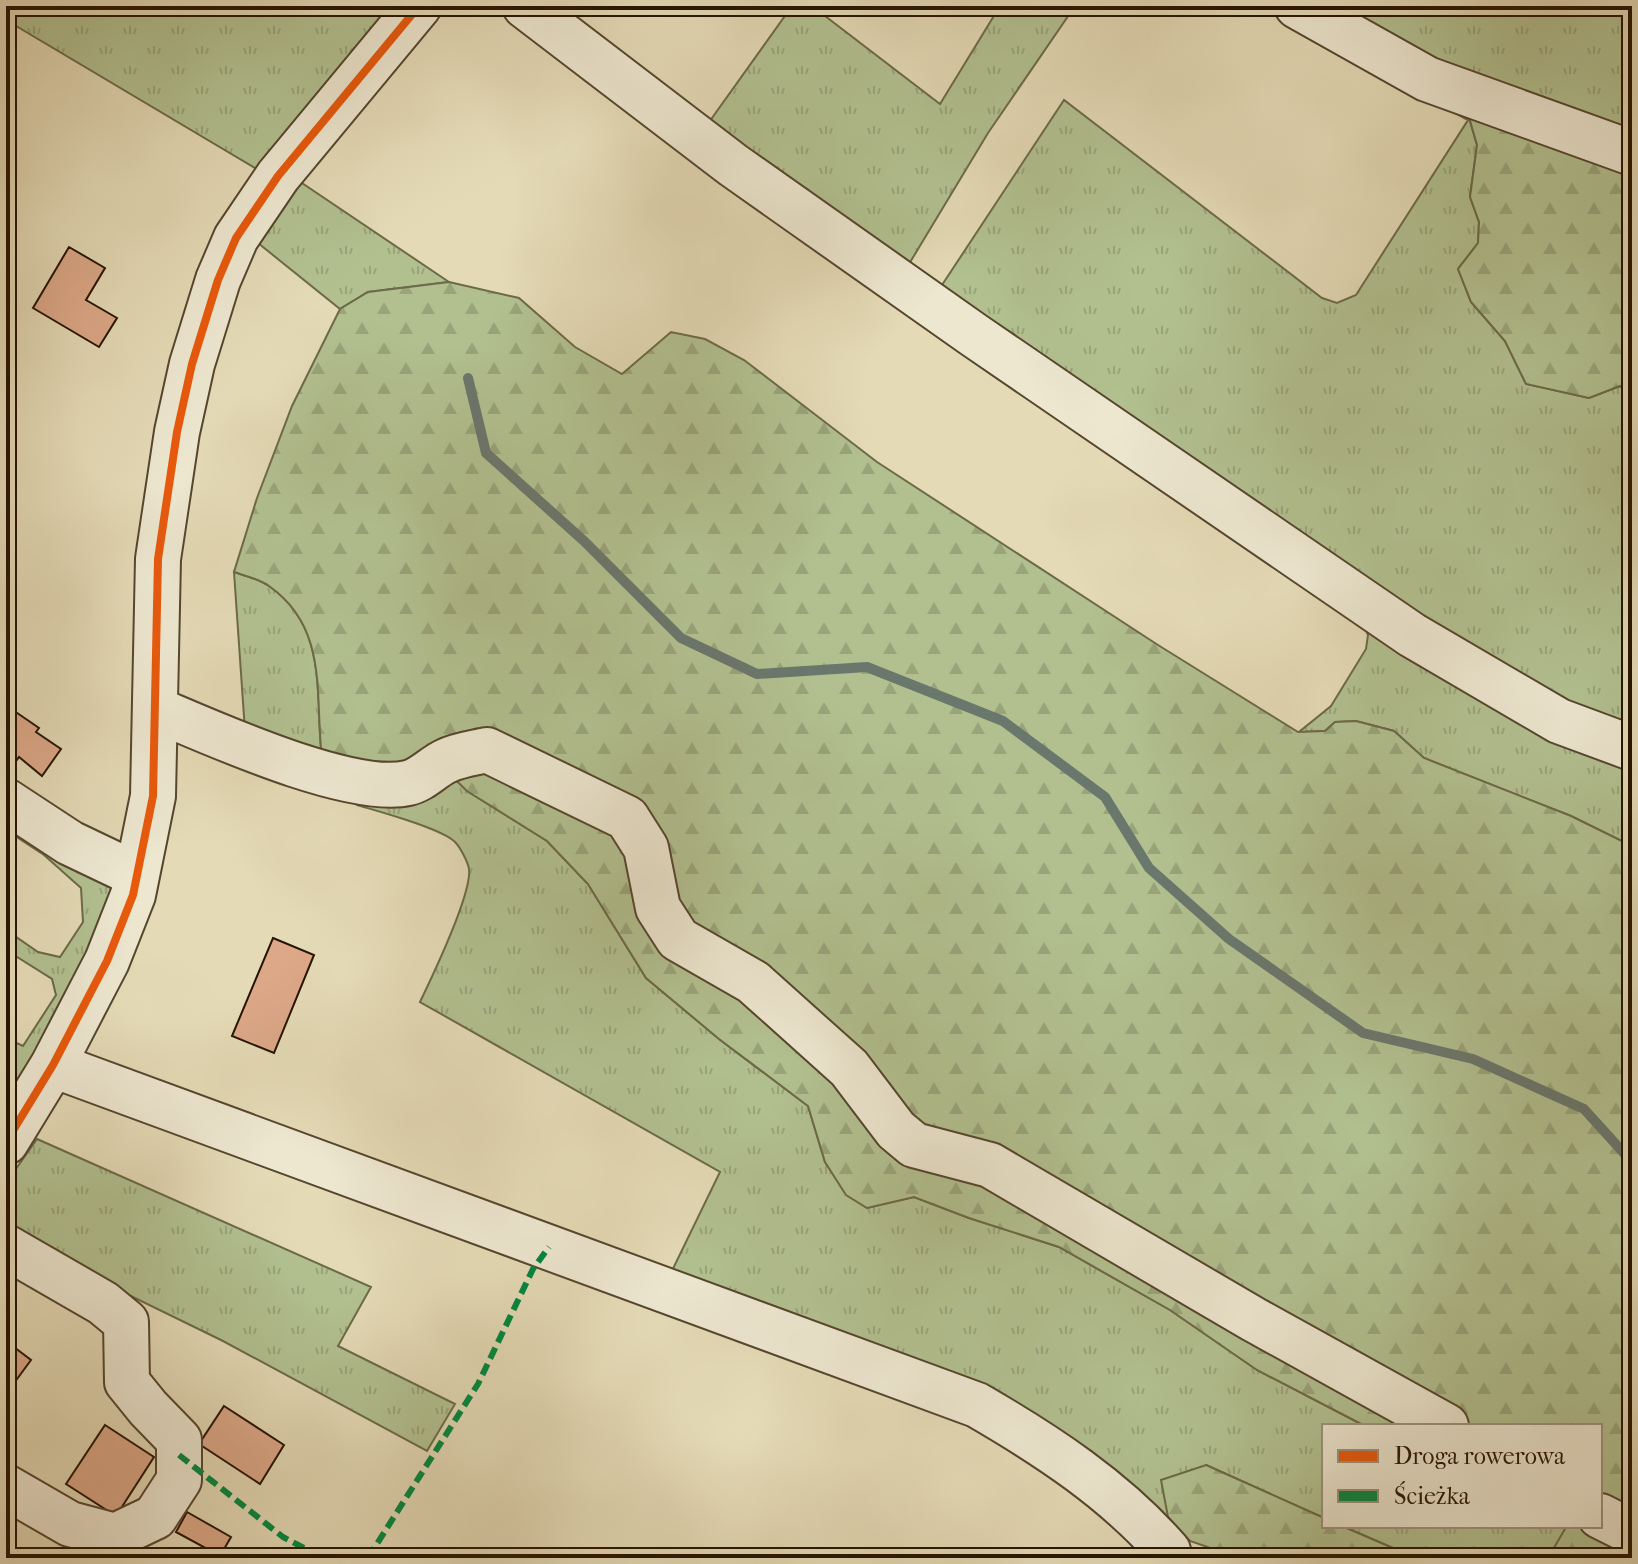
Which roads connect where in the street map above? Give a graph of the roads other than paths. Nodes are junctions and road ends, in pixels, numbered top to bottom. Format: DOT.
graph roads {
  1 [pos="419,6"];
  2 [pos="525,6"];
  3 [pos="1297,6"];
  4 [pos="1632,153"];
  5 [pos="155,709"];
  6 [pos="1632,748"];
  7 [pos="6,801"];
  8 [pos="137,875"];
  9 [pos="53,1065"];
  10 [pos="6,1142"];
  11 [pos="6,1247"];
  12 [pos="1442,1424"];
  13 [pos="6,1487"];
  14 [pos="1602,1517"];
  15 [pos="1632,1532"];
  16 [pos="1167,1558"];
  1 -- 5 [label="street"];
  2 -- 6 [label="street"];
  3 -- 4 [label="street"];
  5 -- 8 [label="street"];
  5 -- 12 [label="street"];
  7 -- 8 [label="street"];
  8 -- 9 [label="street"];
  9 -- 10 [label="street"];
  9 -- 16 [label="street"];
  11 -- 13 [label="street"];
  14 -- 15 [label="street"];
}
